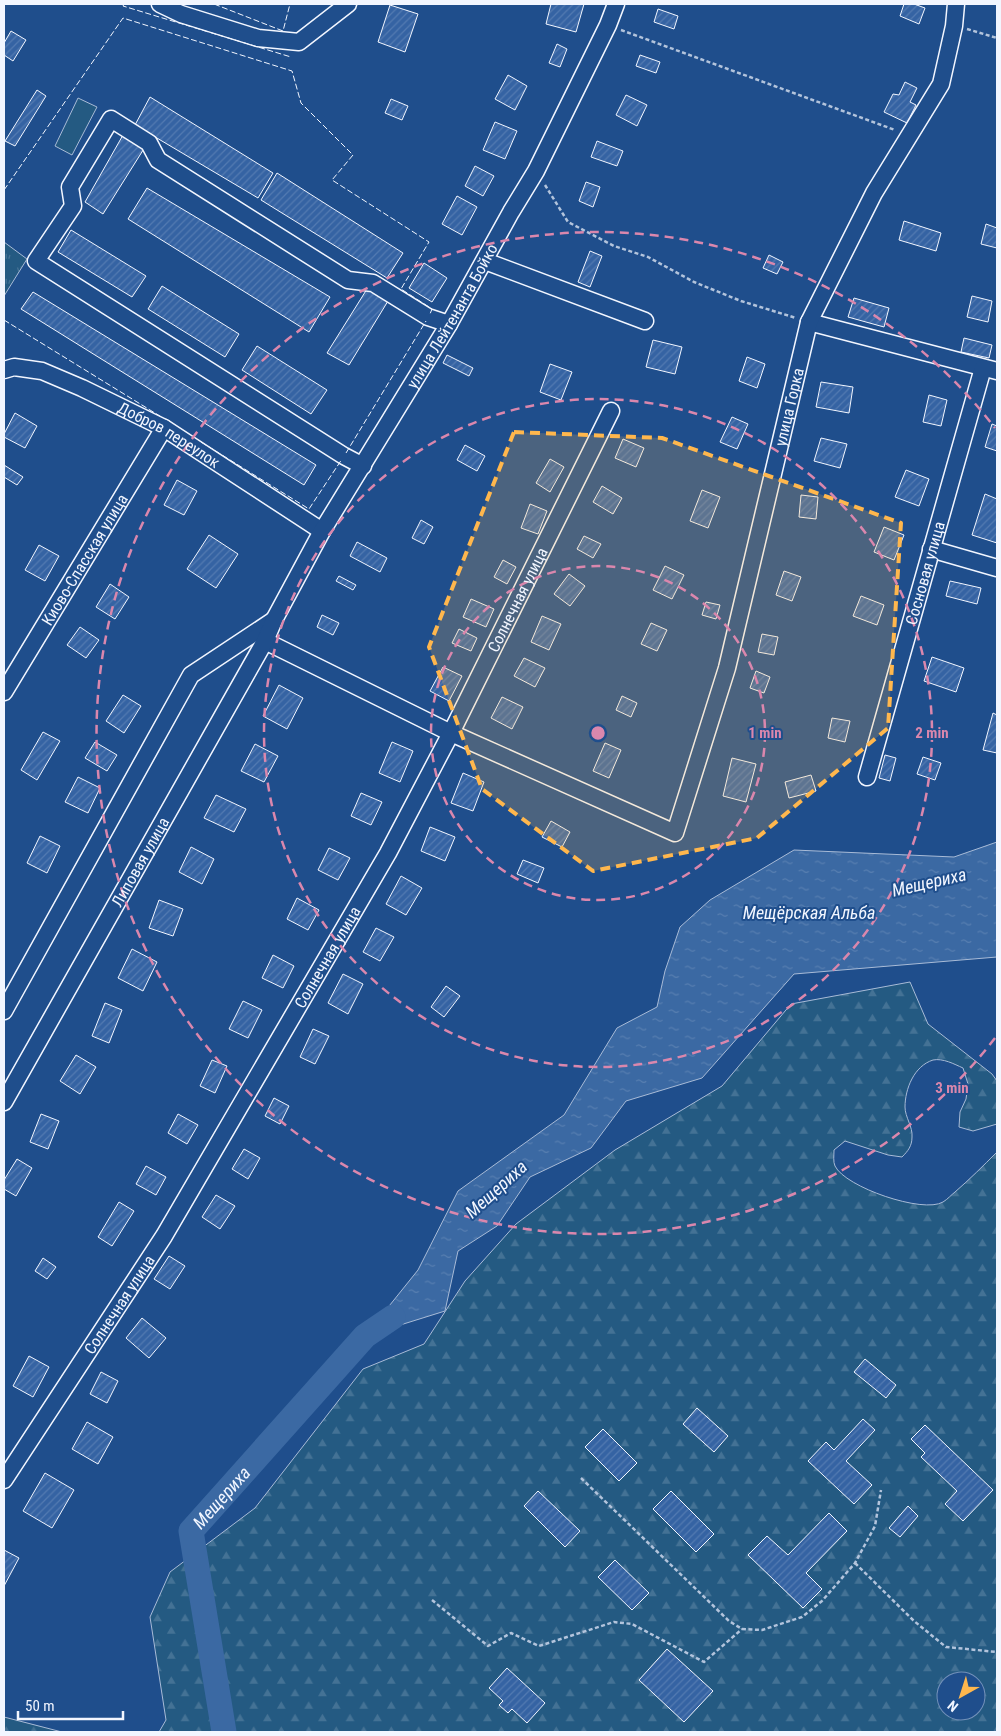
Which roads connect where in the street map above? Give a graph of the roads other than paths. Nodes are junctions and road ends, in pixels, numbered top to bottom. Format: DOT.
graph roads {
  1 [pos="160,4"];
  2 [pos="348,4"];
  3 [pos="616,4"];
  4 [pos="956,4"];
  5 [pos="485,261"];
  6 [pos="645,322"];
  7 [pos="809,322"];
  8 [pos="449,324"];
  9 [pos="990,369"];
  10 [pos="4,370"];
  11 [pos="611,411"];
  12 [pos="164,428"];
  13 [pos="363,466"];
  14 [pos="322,531"];
  15 [pos="933,545"];
  16 [pos="997,557"];
  17 [pos="997,568"];
  18 [pos="274,620"];
  19 [pos="265,641"];
  20 [pos="4,692"];
  21 [pos="451,733"];
  22 [pos="867,777"];
  23 [pos="4,1011"];
  24 [pos="4,1102"];
  25 [pos="4,1480"];
  1 -- 2 [label="street"];
  3 -- 5 [label="street, улица Лейтенанта Бойко"];
  4 -- 7 [label="street, улица Горка"];
  5 -- 6 [label="street"];
  5 -- 8 [label="street, улица Лейтенанта Бойко"];
  7 -- 9 [label="street"];
  7 -- 21 [label="street, улица Горка"];
  8 -- 13 [label="street, улица Лейтенанта Бойко"];
  8 -- 13 [label="street"];
  9 -- 15 [label="street, Сосновая улица"];
  10 -- 12 [label="street, Добров переулок"];
  11 -- 21 [label="street, Солнечная улица"];
  12 -- 14 [label="street, Добров переулок"];
  12 -- 20 [label="street, Киово-Спасская улица"];
  13 -- 14 [label="street, улица Лейтенанта Бойко"];
  14 -- 18 [label="street, улица Лейтенанта Бойко"];
  15 -- 16 [label="street"];
  15 -- 17 [label="street"];
  15 -- 22 [label="street, Сосновая улица"];
  18 -- 19 [label="street, Липовая улица"];
  18 -- 23 [label="street"];
  19 -- 21 [label="street"];
  19 -- 24 [label="street, Липовая улица"];
  21 -- 25 [label="street, Солнечная улица"];
}
